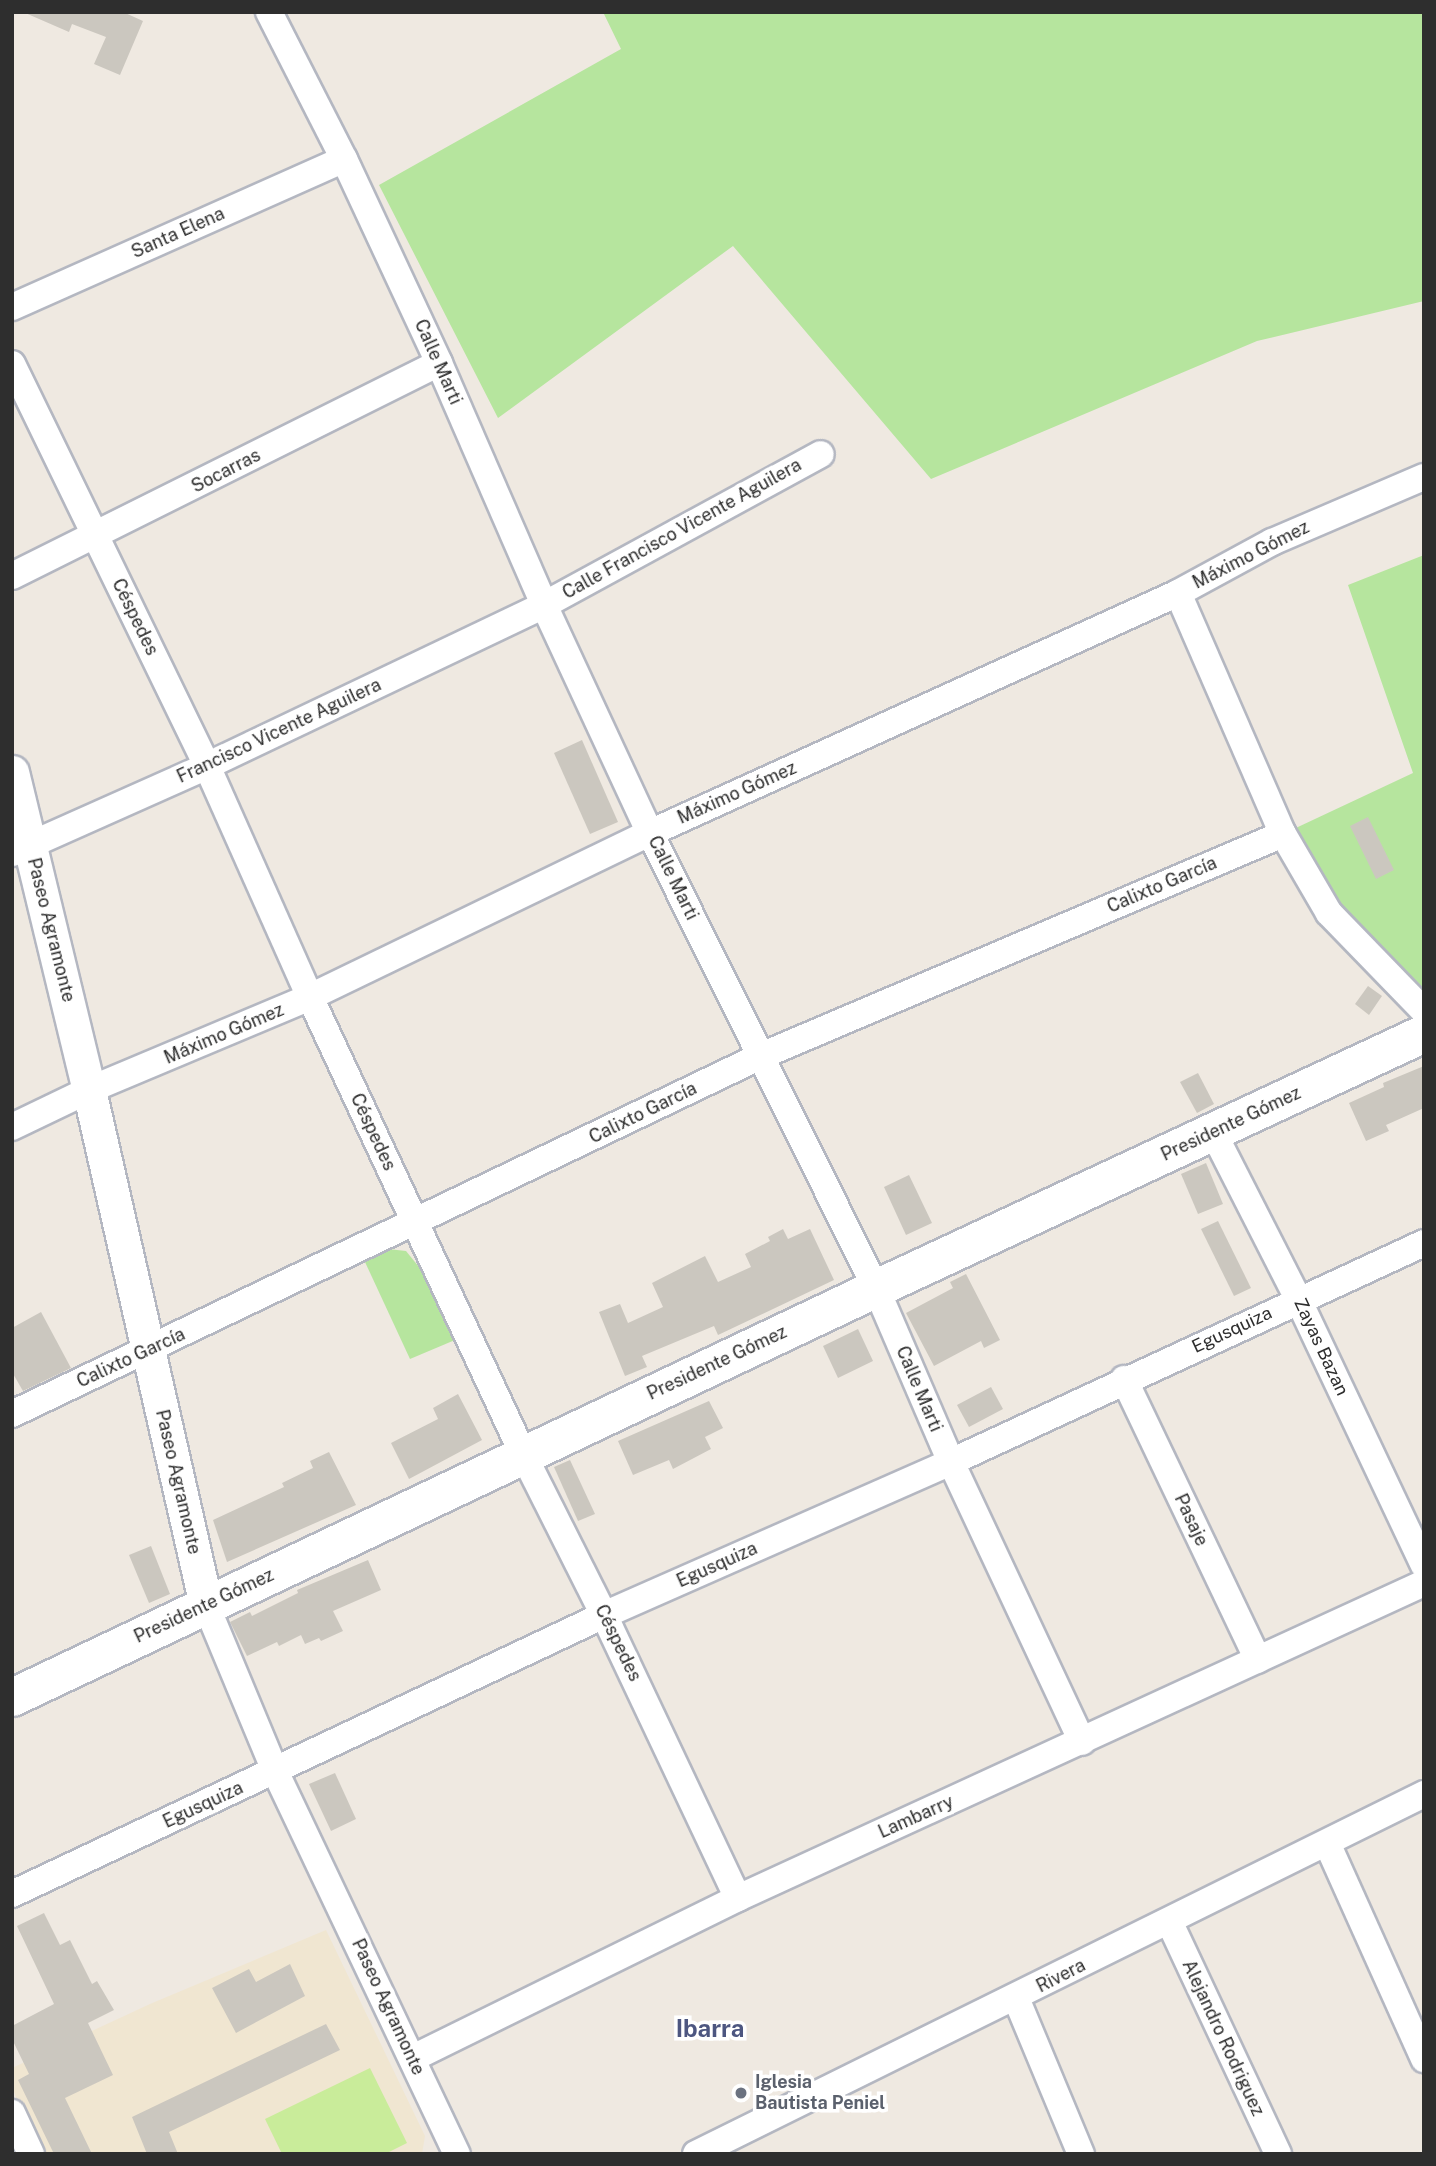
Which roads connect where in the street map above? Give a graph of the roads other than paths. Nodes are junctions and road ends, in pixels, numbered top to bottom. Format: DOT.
graph roads {
  1 [pos="269,12"];
  2 [pos="344,159"];
  3 [pos="12,307"];
  4 [pos="12,363"];
  5 [pos="439,363"];
  6 [pos="821,454"];
  7 [pos="1424,477"];
  8 [pos="96,537"];
  9 [pos="12,576"];
  10 [pos="1178,593"];
  11 [pos="544,604"];
  12 [pos="207,766"];
  13 [pos="12,772"];
  14 [pos="650,833"];
  15 [pos="1283,834"];
  16 [pos="21,849"];
  17 [pos="310,998"];
  18 [pos="1424,1012"];
  19 [pos="1424,1033"];
  20 [pos="761,1056"];
  21 [pos="89,1090"];
  22 [pos="12,1127"];
  23 [pos="1213,1132"];
  24 [pos="416,1223"];
  25 [pos="1424,1243"];
  26 [pos="876,1288"];
  27 [pos="1298,1299"];
  28 [pos="148,1351"];
  29 [pos="1124,1380"];
  30 [pos="12,1414"];
  31 [pos="523,1454"];
  32 [pos="951,1462"];
  33 [pos="1421,1586"];
  34 [pos="206,1605"];
  35 [pos="604,1615"];
  36 [pos="1258,1660"];
  37 [pos="12,1697"];
  38 [pos="1082,1742"];
  39 [pos="275,1771"];
  40 [pos="1424,1794"];
  41 [pos="1327,1843"];
  42 [pos="12,1894"];
  43 [pos="738,1898"];
  44 [pos="1169,1921"];
  45 [pos="1016,1998"];
  46 [pos="413,2058"];
  47 [pos="1424,2059"];
  48 [pos="12,2113"];
  49 [pos="31,2154"];
  50 [pos="457,2154"];
  51 [pos="696,2154"];
  52 [pos="1081,2154"];
  53 [pos="1278,2154"];
  1 -- 2 [label="street, Calle Marti"];
  2 -- 3 [label="street, Santa Elena"];
  2 -- 5 [label="street, Calle Marti"];
  4 -- 8 [label="street, Céspedes"];
  5 -- 8 [label="street, Socarras"];
  5 -- 11 [label="street, Calle Marti"];
  6 -- 11 [label="street, Calle Francisco Vicente Aguilera"];
  7 -- 10 [label="street, Máximo Gómez"];
  8 -- 9 [label="street, Socarras"];
  8 -- 12 [label="street, Céspedes"];
  10 -- 14 [label="street, Máximo Gómez"];
  10 -- 15 [label="street"];
  11 -- 12 [label="street, Francisco Vicente Aguilera"];
  11 -- 14 [label="street, Calle Marti"];
  12 -- 16 [label="street, Francisco Vicente Aguilera"];
  12 -- 17 [label="street, Céspedes"];
  13 -- 16 [label="street, Paseo Agramonte"];
  14 -- 17 [label="street, Máximo Gómez"];
  14 -- 20 [label="street, Calle Marti"];
  15 -- 18 [label="street"];
  15 -- 20 [label="street, Calixto García"];
  16 -- 21 [label="street, Paseo Agramonte"];
  17 -- 21 [label="street, Máximo Gómez"];
  17 -- 24 [label="street, Céspedes"];
  19 -- 23 [label="main road, Presidente Gómez"];
  20 -- 24 [label="street, Calixto García"];
  20 -- 26 [label="street, Calle Marti"];
  21 -- 22 [label="street, Máximo Gómez"];
  21 -- 28 [label="street, Paseo Agramonte"];
  23 -- 26 [label="main road, Presidente Gómez"];
  23 -- 27 [label="street, Zayas Bazan"];
  24 -- 28 [label="street, Calixto García"];
  24 -- 31 [label="street, Céspedes"];
  25 -- 27 [label="street, Egusquiza"];
  26 -- 31 [label="main road, Presidente Gómez"];
  26 -- 32 [label="street, Calle Marti"];
  27 -- 29 [label="street, Egusquiza"];
  27 -- 33 [label="street, Zayas Bazan"];
  28 -- 30 [label="street, Calixto García"];
  28 -- 34 [label="street, Paseo Agramonte"];
  29 -- 32 [label="street, Egusquiza"];
  29 -- 36 [label="street, Pasaje"];
  31 -- 34 [label="main road, Presidente Gómez"];
  31 -- 35 [label="street, Céspedes"];
  32 -- 35 [label="street, Egusquiza"];
  32 -- 38 [label="street, Calle Marti"];
  33 -- 36 [label="street, Lambarry"];
  34 -- 37 [label="main road, Presidente Gómez"];
  34 -- 39 [label="street, Paseo Agramonte"];
  35 -- 39 [label="street, Egusquiza"];
  35 -- 43 [label="street, Céspedes"];
  36 -- 38 [label="street, Lambarry"];
  38 -- 43 [label="street, Lambarry"];
  39 -- 42 [label="street, Egusquiza"];
  39 -- 46 [label="street, Paseo Agramonte"];
  40 -- 41 [label="street, Rivera"];
  41 -- 44 [label="street, Rivera"];
  41 -- 47 [label="street"];
  43 -- 46 [label="street, Lambarry"];
  44 -- 45 [label="street, Rivera"];
  44 -- 53 [label="street, Alejandro Rodriguez"];
  45 -- 51 [label="street, Rivera"];
  45 -- 52 [label="street"];
  46 -- 50 [label="street, Paseo Agramonte"];
  48 -- 49 [label="street"];
}
